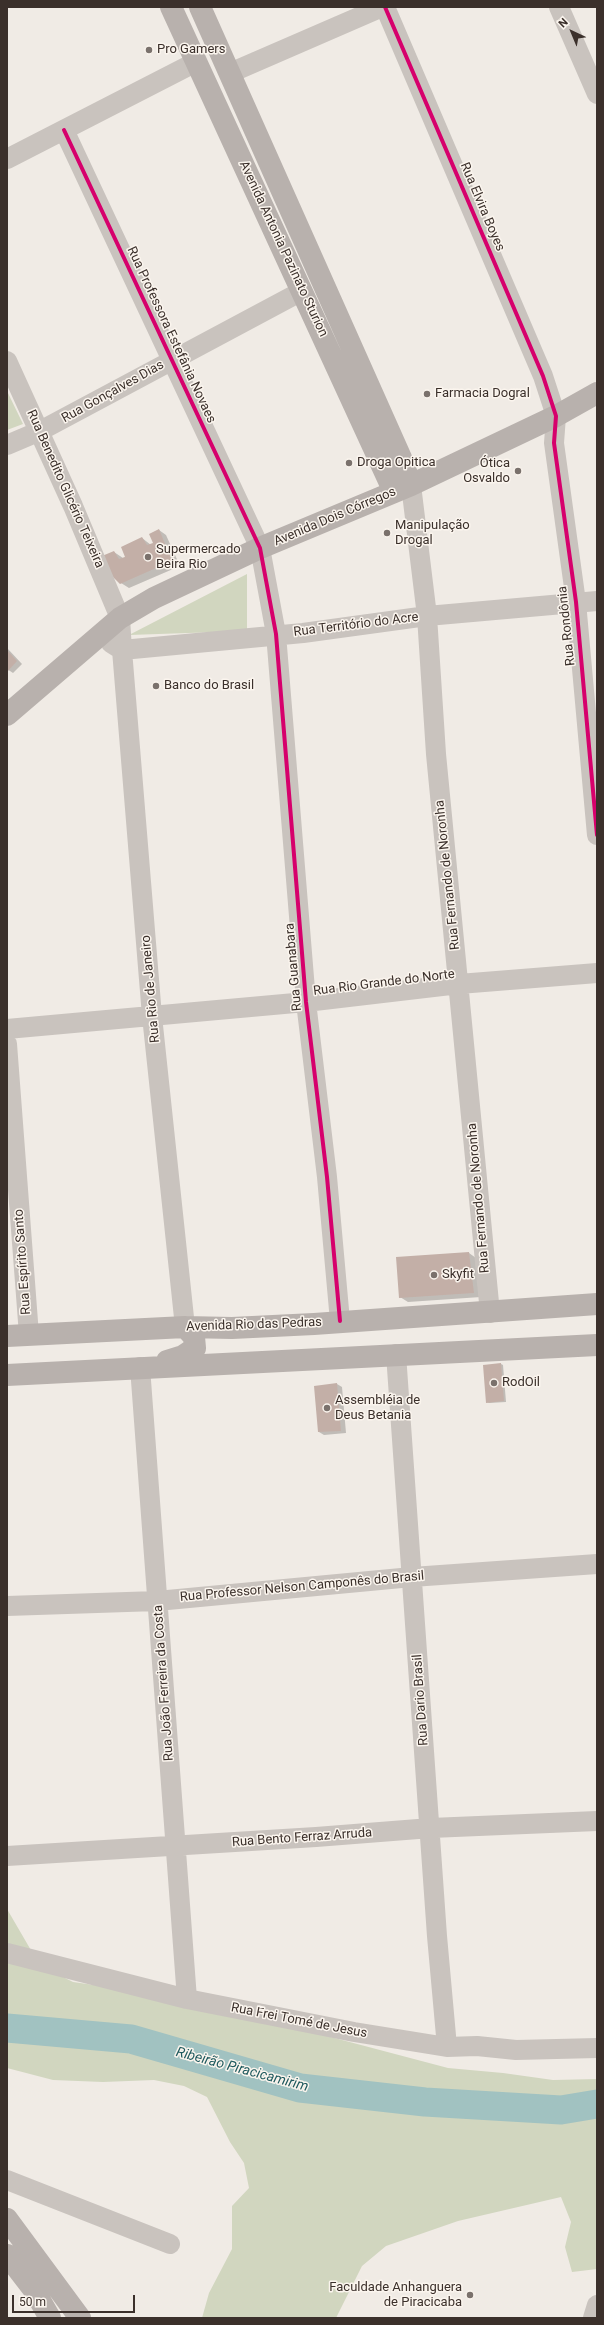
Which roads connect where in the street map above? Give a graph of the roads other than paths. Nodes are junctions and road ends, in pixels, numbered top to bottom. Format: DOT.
graph roads {
  1 [pos="171,7"];
  2 [pos="200,7"];
  3 [pos="382,7"];
  4 [pos="385,7"];
  5 [pos="559,7"];
  6 [pos="210,28"];
  7 [pos="196,62"];
  8 [pos="230,73"];
  9 [pos="597,94"];
  10 [pos="64,130"];
  11 [pos="7,159"];
  12 [pos="302,291"];
  13 [pos="172,359"];
  14 [pos="7,361"];
  15 [pos="597,393"];
  16 [pos="556,416"];
  17 [pos="40,431"];
  18 [pos="7,445"];
  19 [pos="402,489"];
  20 [pos="260,548"];
  21 [pos="597,600"];
  22 [pos="576,602"];
  23 [pos="427,616"];
  24 [pos="120,618"];
  25 [pos="276,634"];
  26 [pos="100,636"];
  27 [pos="122,650"];
  28 [pos="7,715"];
  29 [pos="597,835"];
  30 [pos="597,973"];
  31 [pos="459,984"];
  32 [pos="306,1002"];
  33 [pos="152,1016"];
  34 [pos="7,1029"];
  35 [pos="7,1044"];
  36 [pos="597,1304"];
  37 [pos="490,1313"];
  38 [pos="340,1321"];
  39 [pos="185,1327"];
  40 [pos="29,1335"];
  41 [pos="7,1336"];
  42 [pos="597,1345"];
  43 [pos="396,1354"];
  44 [pos="140,1367"];
  45 [pos="7,1375"];
  46 [pos="597,1564"];
  47 [pos="412,1577"];
  48 [pos="157,1601"];
  49 [pos="7,1606"];
  50 [pos="597,1821"];
  51 [pos="431,1828"];
  52 [pos="176,1846"];
  53 [pos="7,1856"];
  54 [pos="7,1953"];
  55 [pos="187,1999"];
  56 [pos="447,2047"];
  57 [pos="597,2048"];
  58 [pos="7,2180"];
  59 [pos="7,2219"];
  60 [pos="170,2244"];
  61 [pos="7,2255"];
  62 [pos="597,2305"];
  63 [pos="50,2318"];
  64 [pos="80,2318"];
  65 [pos="593,2318"];
  1 -- 7 [label="main road, Avenida Antonia Pazinato Sturion"];
  2 -- 6 [label="main road, Avenida Antonia Pazinato Sturion"];
  3 -- 8 [label="street"];
  4 -- 16 [label="street, Rua Elvira Boyes"];
  5 -- 9 [label="street"];
  6 -- 7 [label="main road"];
  6 -- 8 [label="main road, Avenida Antonia Pazinato Sturion"];
  7 -- 8 [label="main road"];
  7 -- 10 [label="street"];
  7 -- 12 [label="main road, Avenida Antonia Pazinato Sturion"];
  8 -- 19 [label="main road, Avenida Antonia Pazinato Sturion"];
  10 -- 11 [label="street"];
  10 -- 13 [label="street, Rua Professora Estefânia Novaes"];
  12 -- 13 [label="street, Rua Gonçalves Dias"];
  12 -- 19 [label="main road, Avenida Antonia Pazinato Sturion"];
  13 -- 17 [label="street, Rua Gonçalves Dias"];
  13 -- 20 [label="street, Rua Professora Estefânia Novaes"];
  14 -- 17 [label="street, Rua Benedito Glicério Teixeira"];
  15 -- 16 [label="main road, Avenida Dois Córregos"];
  16 -- 19 [label="main road, Avenida Dois Córregos"];
  16 -- 22 [label="street, Rua Rondônia"];
  17 -- 18 [label="street, Rua Gonçalves Dias"];
  17 -- 24 [label="street, Rua Benedito Glicério Teixeira"];
  19 -- 20 [label="main road, Avenida Dois Córregos"];
  19 -- 23 [label="street, Rua Fernando de Noronha"];
  20 -- 24 [label="main road, Avenida Dois Córregos"];
  20 -- 25 [label="street, Rua Professora Estefânia Novaes"];
  21 -- 22 [label="street, Rua Território do Acre"];
  22 -- 23 [label="street, Rua Território do Acre"];
  22 -- 29 [label="street, Rua Rondônia"];
  23 -- 25 [label="street, Rua Território do Acre"];
  23 -- 31 [label="street, Rua Fernando de Noronha"];
  24 -- 26 [label="main road, Avenida Dois Córregos"];
  24 -- 27 [label="street"];
  25 -- 27 [label="street, Rua Território do Acre"];
  25 -- 32 [label="street, Rua Guanabara"];
  26 -- 27 [label="street"];
  26 -- 28 [label="main road, Avenida Dois Córregos"];
  27 -- 33 [label="street, Rua Rio de Janeiro"];
  30 -- 31 [label="street, Rua Rio Grande do Norte"];
  31 -- 32 [label="street, Rua Rio Grande do Norte"];
  31 -- 37 [label="street, Rua Fernando de Noronha"];
  32 -- 33 [label="street, Rua Rio Grande do Norte"];
  32 -- 38 [label="street, Rua Guanabara"];
  33 -- 34 [label="street, Rua Rio Grande do Norte"];
  33 -- 39 [label="street, Rua Rio de Janeiro"];
  35 -- 40 [label="street, Rua Espírito Santo"];
  36 -- 37 [label="main road, Avenida Rio das Pedras"];
  37 -- 38 [label="main road, Avenida Rio das Pedras"];
  38 -- 39 [label="main road, Avenida Rio das Pedras"];
  39 -- 40 [label="main road, Avenida Rio das Pedras"];
  39 -- 44 [label="main road"];
  40 -- 41 [label="main road, Avenida Rio das Pedras"];
  42 -- 43 [label="main road"];
  43 -- 44 [label="main road"];
  43 -- 47 [label="street, Rua Dario Brasil"];
  44 -- 45 [label="main road"];
  44 -- 48 [label="street, Rua João Ferreira da Costa"];
  46 -- 47 [label="street, Rua Professor Nelson Camponês do Brasil"];
  47 -- 48 [label="street, Rua Professor Nelson Camponês do Brasil"];
  47 -- 51 [label="street, Rua Dario Brasil"];
  48 -- 49 [label="street, Rua Professor Nelson Camponês do Brasil"];
  48 -- 52 [label="street, Rua João Ferreira da Costa"];
  50 -- 51 [label="street, Rua Bento Ferraz Arruda"];
  51 -- 52 [label="street, Rua Bento Ferraz Arruda"];
  51 -- 56 [label="street, Rua Dario Brasil"];
  52 -- 53 [label="street, Rua Bento Ferraz Arruda"];
  52 -- 55 [label="street, Rua João Ferreira da Costa"];
  54 -- 55 [label="street, Rua Frei Tomé de Jesus"];
  55 -- 56 [label="street, Rua Frei Tomé de Jesus"];
  56 -- 57 [label="street, Rua Frei Tomé de Jesus"];
  58 -- 60 [label="street"];
  59 -- 64 [label="main road"];
  61 -- 63 [label="main road"];
  62 -- 65 [label="street"];
}
